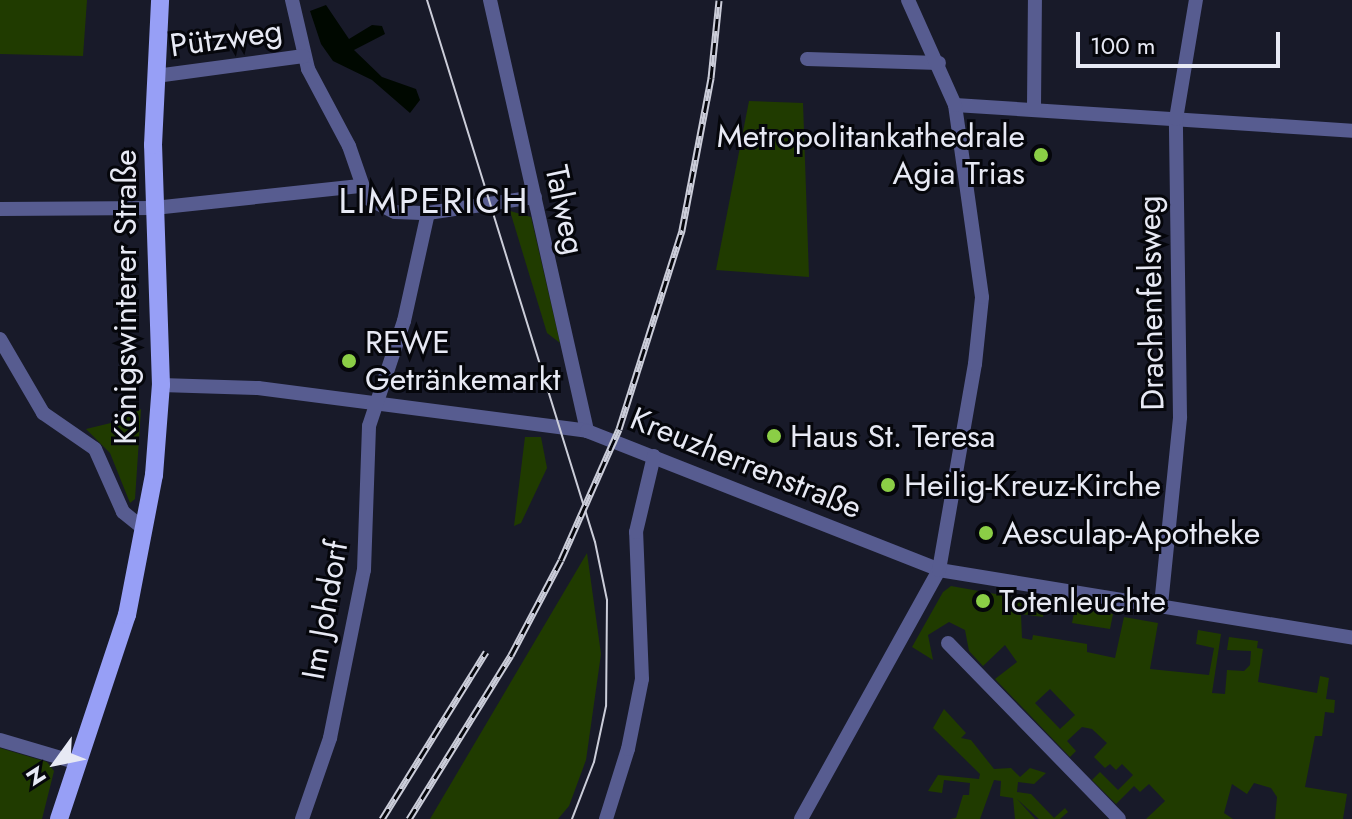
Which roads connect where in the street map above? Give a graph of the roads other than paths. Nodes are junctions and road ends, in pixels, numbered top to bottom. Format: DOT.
graph roads {
  1 [pos="160,0"];
  2 [pos="292,0"];
  3 [pos="490,0"];
  4 [pos="908,0"];
  5 [pos="1035,0"];
  6 [pos="1196,0"];
  7 [pos="304,56"];
  8 [pos="807,59"];
  9 [pos="939,63"];
  10 [pos="156,76"];
  11 [pos="955,105"];
  12 [pos="1034,107"];
  13 [pos="1176,119"];
  14 [pos="1352,131"];
  15 [pos="360,186"];
  16 [pos="535,197"];
  17 [pos="154,208"];
  18 [pos="0,209"];
  19 [pos="428,213"];
  20 [pos="0,339"];
  21 [pos="161,385"];
  22 [pos="374,405"];
  23 [pos="587,431"];
  24 [pos="654,456"];
  25 [pos="145,530"];
  26 [pos="939,570"];
  27 [pos="1161,605"];
  28 [pos="1352,638"];
  29 [pos="948,643"];
  30 [pos="0,740"];
  31 [pos="78,763"];
  32 [pos="59,819"];
  33 [pos="302,819"];
  34 [pos="606,819"];
  35 [pos="801,819"];
  36 [pos="1119,819"];
  1 -- 10 [label="main road, Königswinterer Straße"];
  2 -- 7 [label="street"];
  3 -- 16 [label="street, Talweg"];
  4 -- 9 [label="street"];
  5 -- 12 [label="street"];
  6 -- 13 [label="street, Drachenfelsweg"];
  7 -- 10 [label="street, Pützweg"];
  7 -- 15 [label="street"];
  8 -- 9 [label="street"];
  9 -- 11 [label="street"];
  10 -- 17 [label="main road, Königswinterer Straße"];
  11 -- 12 [label="street"];
  11 -- 26 [label="street"];
  12 -- 13 [label="street"];
  13 -- 14 [label="street"];
  13 -- 27 [label="street, Drachenfelsweg"];
  15 -- 17 [label="street"];
  15 -- 19 [label="street"];
  16 -- 19 [label="street"];
  16 -- 23 [label="street, Talweg"];
  17 -- 18 [label="street"];
  17 -- 21 [label="main road, Königswinterer Straße"];
  19 -- 22 [label="street, Im Johdorf"];
  20 -- 25 [label="street"];
  21 -- 22 [label="street, Kreuzherrenstraße"];
  21 -- 25 [label="main road, Königswinterer Straße"];
  22 -- 23 [label="street, Kreuzherrenstraße"];
  22 -- 33 [label="street, Im Johdorf"];
  23 -- 24 [label="street, Kreuzherrenstraße"];
  24 -- 26 [label="street, Kreuzherrenstraße"];
  24 -- 34 [label="street"];
  25 -- 31 [label="main road, Königswinterer Straße"];
  26 -- 27 [label="street, Kreuzherrenstraße"];
  26 -- 35 [label="street"];
  27 -- 28 [label="street, Kreuzherrenstraße"];
  29 -- 36 [label="street"];
  30 -- 31 [label="street"];
  31 -- 32 [label="main road, Königswinterer Straße"];
}
